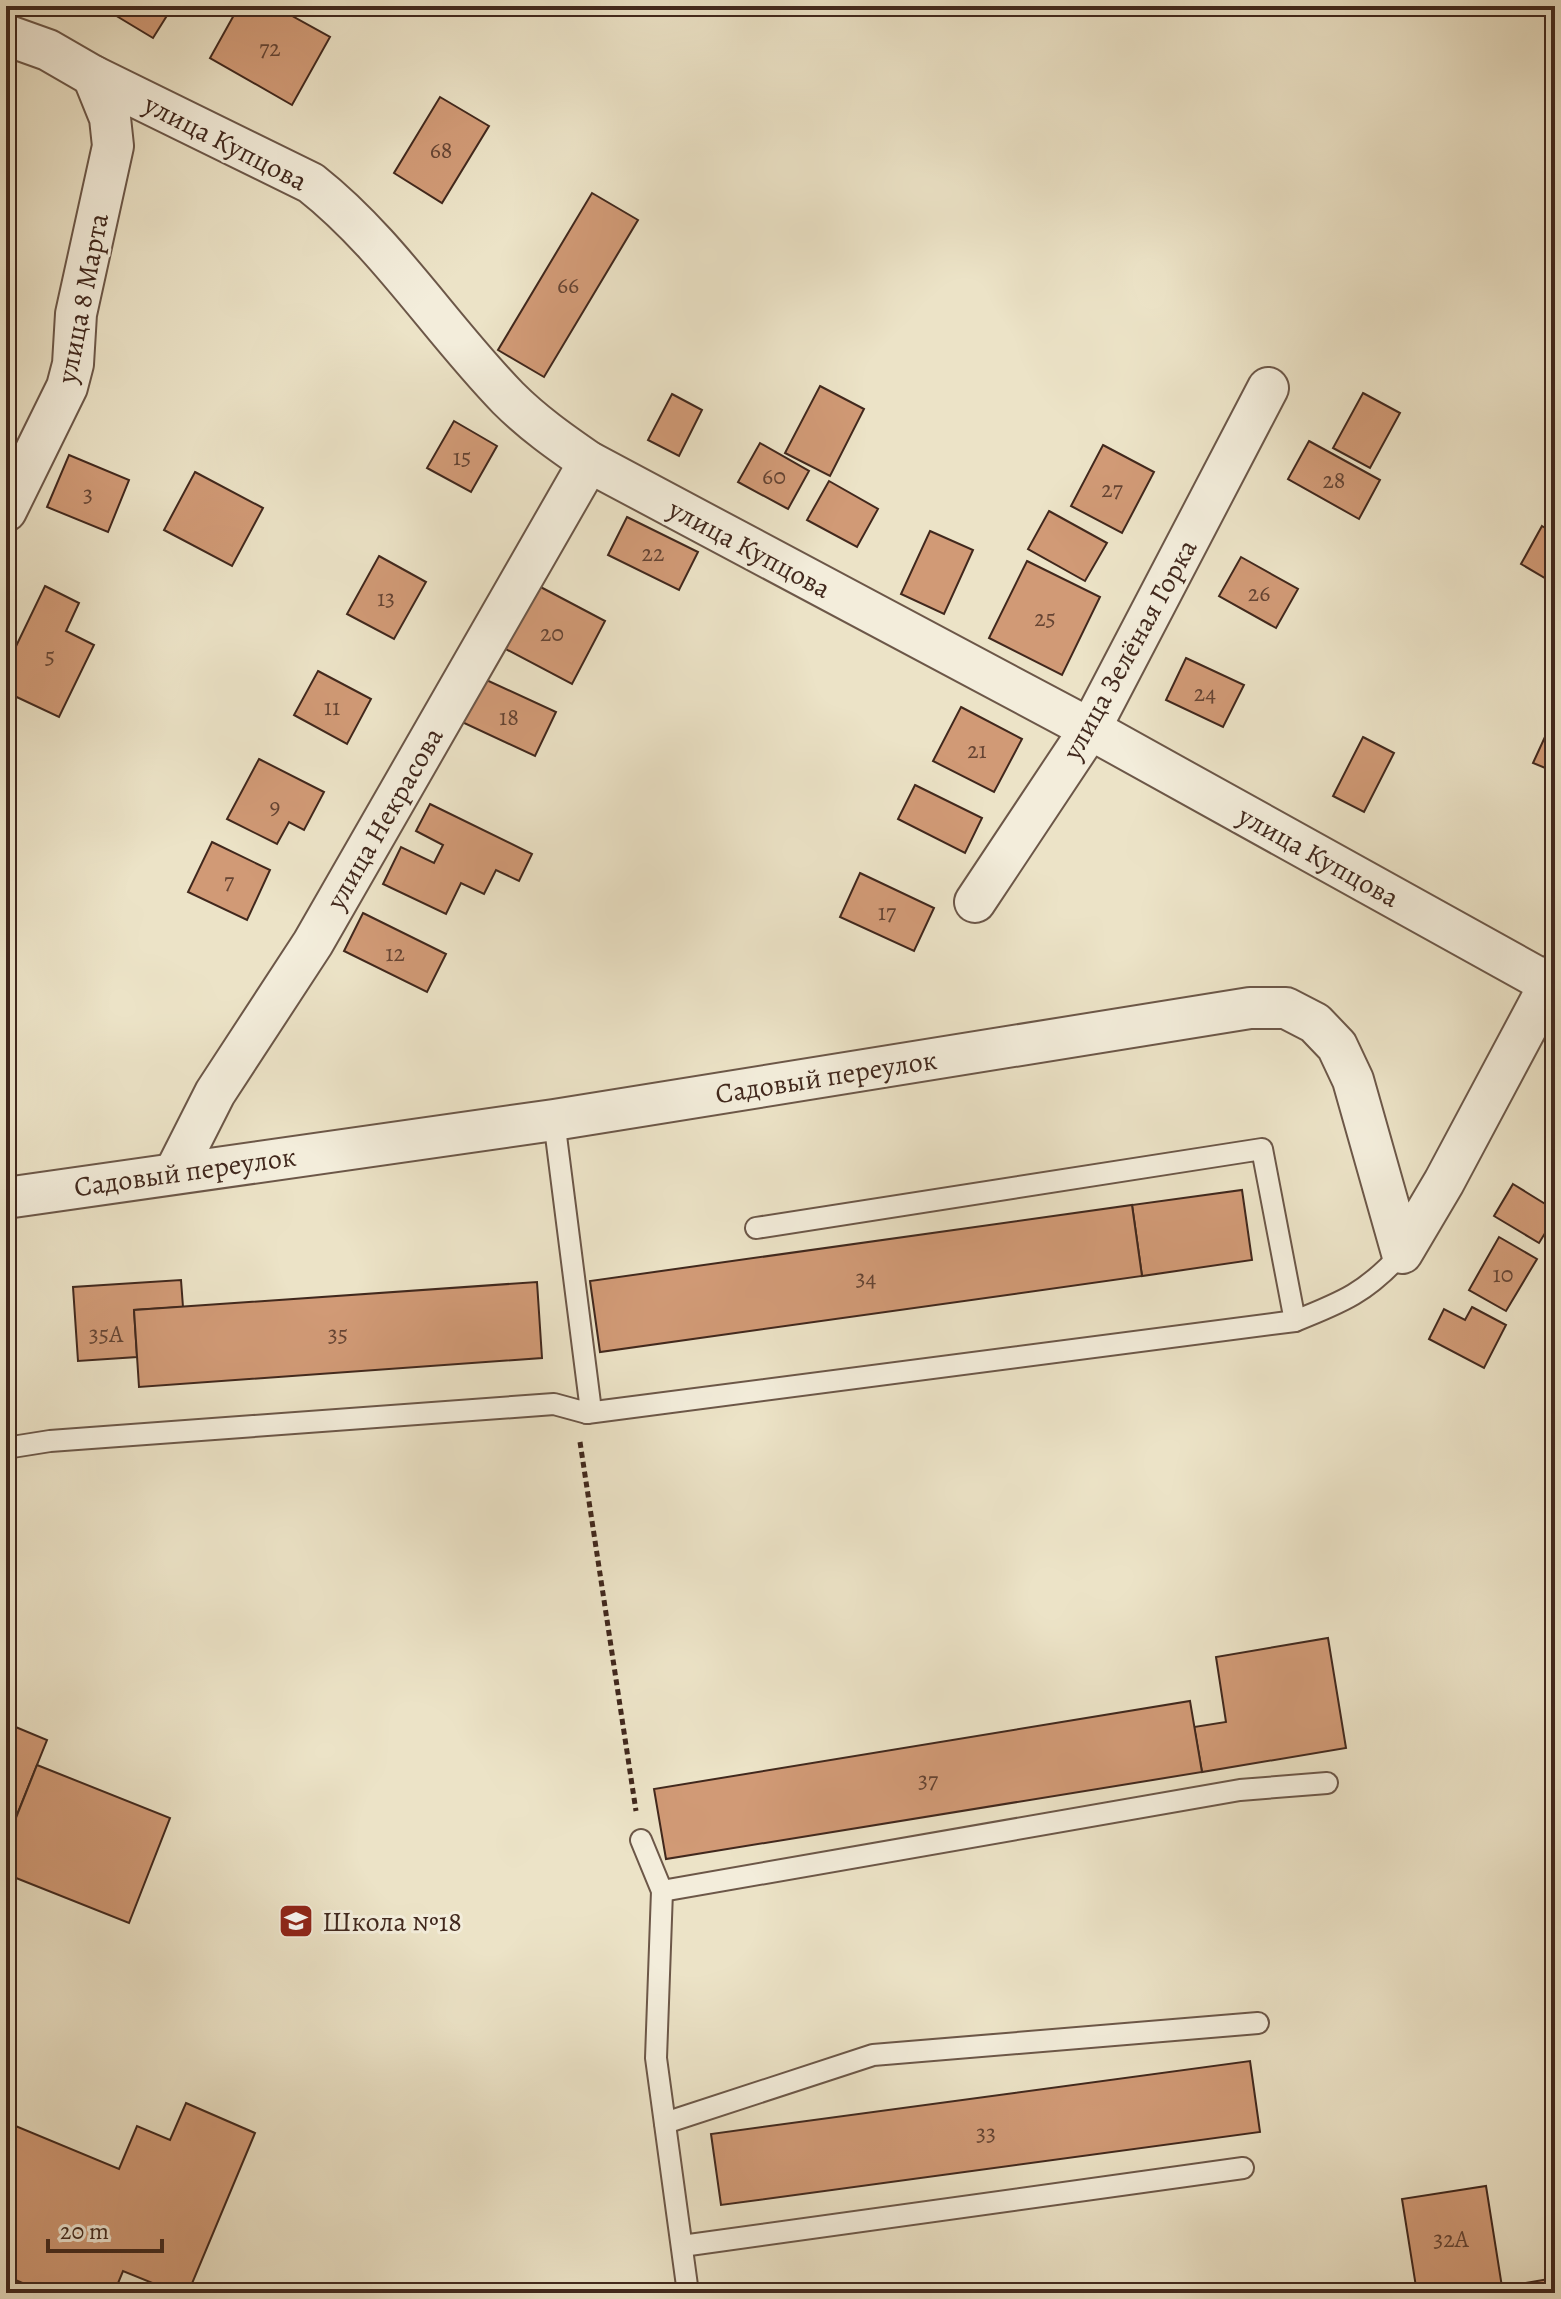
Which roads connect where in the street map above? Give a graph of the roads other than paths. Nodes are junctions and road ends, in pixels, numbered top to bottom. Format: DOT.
graph roads {
  1 [pos="6,35"];
  2 [pos="93,76"];
  3 [pos="1268,388"];
  4 [pos="589,462"];
  5 [pos="6,511"];
  6 [pos="1090,729"];
  7 [pos="975,902"];
  8 [pos="1553,981"];
  9 [pos="554,1120"];
  10 [pos="175,1172"];
  11 [pos="6,1198"];
  12 [pos="756,1228"];
  13 [pos="1402,1253"];
  14 [pos="1295,1321"];
  15 [pos="581,1412"];
  16 [pos="6,1448"];
  17 [pos="1327,1783"];
  18 [pos="641,1840"];
  19 [pos="662,1891"];
  20 [pos="1258,2023"];
  21 [pos="665,2123"];
  22 [pos="1243,2168"];
  23 [pos="682,2246"];
  24 [pos="688,2293"];
  1 -- 2 [label="street, улица Купцова"];
  2 -- 4 [label="street, улица Купцова"];
  2 -- 5 [label="street, улица 8 Марта"];
  3 -- 6 [label="street, улица Зелёная Горка"];
  4 -- 6 [label="street, улица Купцова"];
  4 -- 10 [label="street, улица Некрасова"];
  6 -- 7 [label="street, улица Зелёная Горка"];
  6 -- 8 [label="street, улица Купцова"];
  8 -- 13 [label="street"];
  9 -- 10 [label="street, Садовый переулок"];
  9 -- 13 [label="street, Садовый переулок"];
  9 -- 15 [label="lane"];
  10 -- 11 [label="street, Садовый переулок"];
  12 -- 14 [label="lane"];
  13 -- 14 [label="lane"];
  14 -- 15 [label="lane"];
  15 -- 16 [label="lane"];
  17 -- 19 [label="lane"];
  18 -- 19 [label="lane"];
  19 -- 21 [label="lane"];
  20 -- 21 [label="lane"];
  21 -- 23 [label="lane"];
  22 -- 23 [label="lane"];
  23 -- 24 [label="lane"];
}
